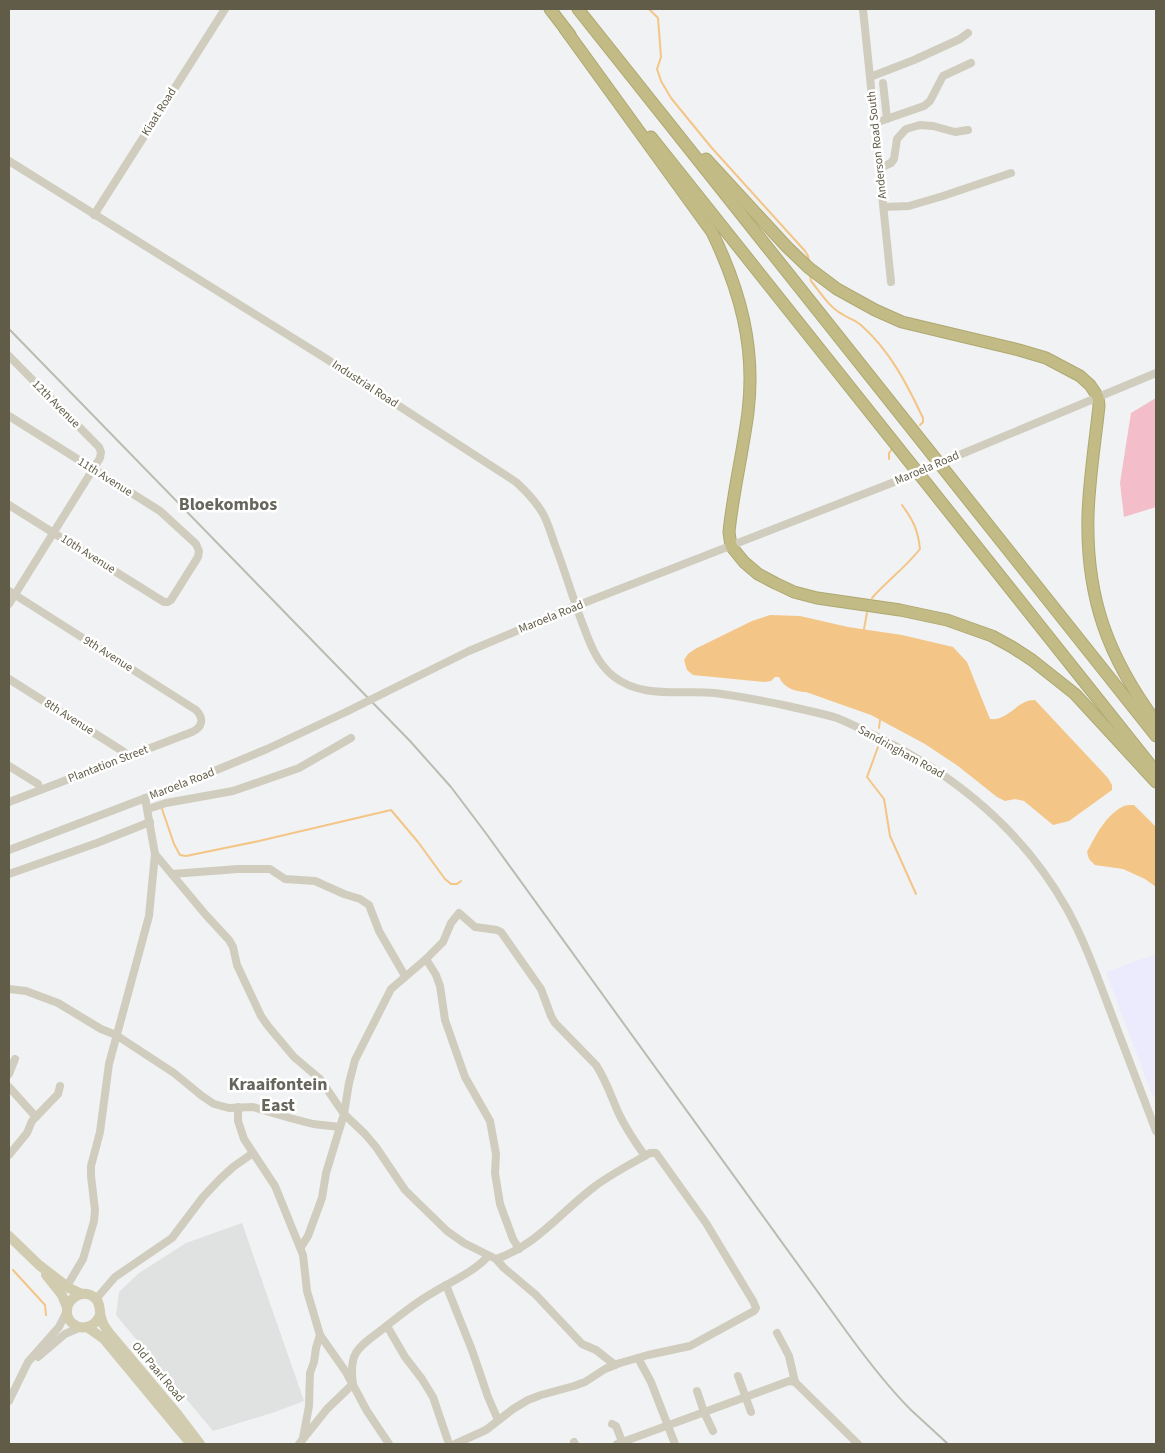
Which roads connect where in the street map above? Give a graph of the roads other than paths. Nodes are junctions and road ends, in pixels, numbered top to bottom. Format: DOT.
graph roads {
  1 [pos="225,9"];
  2 [pos="550,9"];
  3 [pos="578,9"];
  4 [pos="863,9"];
  5 [pos="565,29"];
  6 [pos="968,34"];
  7 [pos="971,62"];
  8 [pos="870,77"];
  9 [pos="883,83"];
  10 [pos="640,88"];
  11 [pos="887,119"];
  12 [pos="875,123"];
  13 [pos="968,130"];
  14 [pos="9,161"];
  15 [pos="880,168"];
  16 [pos="1011,173"];
  17 [pos="884,207"];
  18 [pos="94,215"];
  19 [pos="891,282"];
  20 [pos="9,356"];
  21 [pos="1156,372"];
  22 [pos="1098,397"];
  23 [pos="9,416"];
  24 [pos="93,469"];
  25 [pos="9,505"];
  26 [pos="53,533"];
  27 [pos="731,546"];
  28 [pos="12,593"];
  29 [pos="168,602"];
  30 [pos="9,604"];
  31 [pos="576,606"];
  32 [pos="9,679"];
  33 [pos="202,721"];
  34 [pos="1156,722"];
  35 [pos="1156,736"];
  36 [pos="351,738"];
  37 [pos="128,757"];
  38 [pos="9,766"];
  39 [pos="1156,772"];
  40 [pos="1156,782"];
  41 [pos="40,790"];
  42 [pos="145,798"];
  43 [pos="9,802"];
  44 [pos="148,809"];
  45 [pos="150,822"];
  46 [pos="9,850"];
  47 [pos="155,854"];
  48 [pos="9,874"];
  49 [pos="172,874"];
  50 [pos="426,958"];
  51 [pos="405,976"];
  52 [pos="9,989"];
  53 [pos="116,1036"];
  54 [pos="15,1058"];
  55 [pos="9,1074"];
  56 [pos="60,1086"];
  57 [pos="9,1087"];
  58 [pos="16,1096"];
  59 [pos="9,1102"];
  60 [pos="238,1107"];
  61 [pos="344,1114"];
  62 [pos="36,1117"];
  63 [pos="1154,1119"];
  64 [pos="340,1127"];
  65 [pos="1156,1131"];
  66 [pos="253,1153"];
  67 [pos="9,1155"];
  68 [pos="645,1156"];
  69 [pos="9,1236"];
  70 [pos="300,1247"];
  71 [pos="519,1249"];
  72 [pos="488,1256"];
  73 [pos="496,1259"];
  74 [pos="39,1265"];
  75 [pos="446,1285"];
  76 [pos="67,1286"];
  77 [pos="82,1294"];
  78 [pos="96,1299"];
  79 [pos="67,1309"];
  80 [pos="100,1315"];
  81 [pos="387,1326"];
  82 [pos="84,1327"];
  83 [pos="777,1333"];
  84 [pos="320,1335"];
  85 [pos="638,1358"];
  86 [pos="615,1365"];
  87 [pos="23,1373"];
  88 [pos="738,1376"];
  89 [pos="795,1382"];
  90 [pos="353,1384"];
  91 [pos="697,1392"];
  92 [pos="745,1396"];
  93 [pos="9,1401"];
  94 [pos="704,1412"];
  95 [pos="751,1412"];
  96 [pos="498,1420"];
  97 [pos="612,1424"];
  98 [pos="668,1425"];
  99 [pos="713,1431"];
  100 [pos="301,1441"];
  101 [pos="191,1444"];
  102 [pos="200,1444"];
  103 [pos="390,1444"];
  104 [pos="449,1444"];
  105 [pos="455,1444"];
  106 [pos="620,1444"];
  107 [pos="675,1444"];
  108 [pos="858,1444"];
  1 -- 18 [label="street, Kiaat Road"];
  2 -- 5 [label="highway"];
  3 -- 10 [label="highway"];
  4 -- 8 [label="street, Anderson Road South"];
  5 -- 27 [label="highway"];
  5 -- 39 [label="highway"];
  6 -- 8 [label="street"];
  7 -- 11 [label="street"];
  8 -- 12 [label="street, Anderson Road South"];
  9 -- 11 [label="street"];
  10 -- 22 [label="highway"];
  10 -- 35 [label="highway"];
  11 -- 12 [label="street"];
  12 -- 15 [label="street, Anderson Road South"];
  13 -- 15 [label="street"];
  14 -- 18 [label="street, Industrial Road"];
  15 -- 17 [label="street, Anderson Road South"];
  16 -- 17 [label="street"];
  17 -- 19 [label="street, Anderson Road South"];
  18 -- 31 [label="street, Industrial Road"];
  20 -- 24 [label="street, 12th Avenue"];
  21 -- 22 [label="street, Maroela Road"];
  22 -- 27 [label="street, Maroela Road, bridge"];
  22 -- 34 [label="highway"];
  23 -- 24 [label="street, 11th Avenue"];
  24 -- 26 [label="street"];
  24 -- 29 [label="street, 11th Avenue"];
  25 -- 26 [label="street, 10th Avenue"];
  26 -- 28 [label="street"];
  26 -- 29 [label="street, 10th Avenue"];
  27 -- 31 [label="street, Maroela Road"];
  27 -- 40 [label="highway"];
  28 -- 30 [label="street"];
  28 -- 33 [label="street, 9th Avenue"];
  31 -- 42 [label="street, Maroela Road, bridge"];
  31 -- 63 [label="street, Sandringham Road"];
  32 -- 37 [label="street, 8th Avenue"];
  33 -- 37 [label="street, Plantation Street"];
  36 -- 44 [label="street"];
  37 -- 41 [label="street, Plantation Street"];
  38 -- 41 [label="street"];
  41 -- 43 [label="street, Plantation Street"];
  42 -- 44 [label="street"];
  42 -- 46 [label="street, Maroela Road"];
  44 -- 45 [label="street"];
  45 -- 47 [label="street"];
  45 -- 48 [label="street"];
  47 -- 49 [label="street"];
  47 -- 53 [label="street"];
  49 -- 51 [label="street"];
  49 -- 61 [label="street"];
  50 -- 51 [label="street"];
  50 -- 68 [label="street"];
  50 -- 71 [label="street"];
  51 -- 61 [label="street"];
  52 -- 53 [label="street"];
  53 -- 60 [label="street"];
  53 -- 76 [label="street"];
  54 -- 55 [label="street"];
  56 -- 62 [label="street"];
  57 -- 58 [label="street"];
  58 -- 59 [label="street"];
  58 -- 62 [label="street"];
  60 -- 64 [label="street"];
  60 -- 66 [label="street"];
  61 -- 64 [label="street"];
  61 -- 72 [label="street"];
  62 -- 67 [label="street"];
  63 -- 65 [label="street, Sandringham Road"];
  64 -- 70 [label="street"];
  66 -- 70 [label="street"];
  66 -- 78 [label="street"];
  68 -- 71 [label="street"];
  68 -- 85 [label="street"];
  69 -- 74 [label="main road, Old Paarl Road"];
  70 -- 84 [label="street"];
  71 -- 73 [label="street"];
  72 -- 73 [label="street"];
  72 -- 75 [label="street"];
  73 -- 86 [label="street"];
  74 -- 76 [label="main road, Old Paarl Road"];
  74 -- 79 [label="main road, Old Paarl Road"];
  75 -- 81 [label="street"];
  75 -- 96 [label="street"];
  76 -- 77 [label="main road, Old Paarl Road"];
  77 -- 78 [label="main road, Old Paarl Road"];
  77 -- 79 [label="main road"];
  78 -- 80 [label="main road, Old Paarl Road"];
  79 -- 82 [label="main road, Old Paarl Road"];
  79 -- 87 [label="street"];
  80 -- 82 [label="main road"];
  80 -- 102 [label="main road, Old Paarl Road"];
  81 -- 90 [label="street"];
  81 -- 104 [label="street"];
  82 -- 87 [label="street"];
  82 -- 101 [label="main road, Old Paarl Road"];
  83 -- 89 [label="street"];
  84 -- 90 [label="street"];
  84 -- 100 [label="street"];
  85 -- 86 [label="street"];
  85 -- 98 [label="street"];
  86 -- 96 [label="street"];
  87 -- 93 [label="street"];
  88 -- 92 [label="street"];
  89 -- 92 [label="street"];
  89 -- 108 [label="street"];
  90 -- 100 [label="street"];
  90 -- 103 [label="street"];
  91 -- 94 [label="street"];
  92 -- 94 [label="street"];
  92 -- 95 [label="street"];
  94 -- 98 [label="street"];
  94 -- 99 [label="street"];
  96 -- 105 [label="street"];
  97 -- 106 [label="street"];
  98 -- 106 [label="street"];
  98 -- 107 [label="street"];
}
